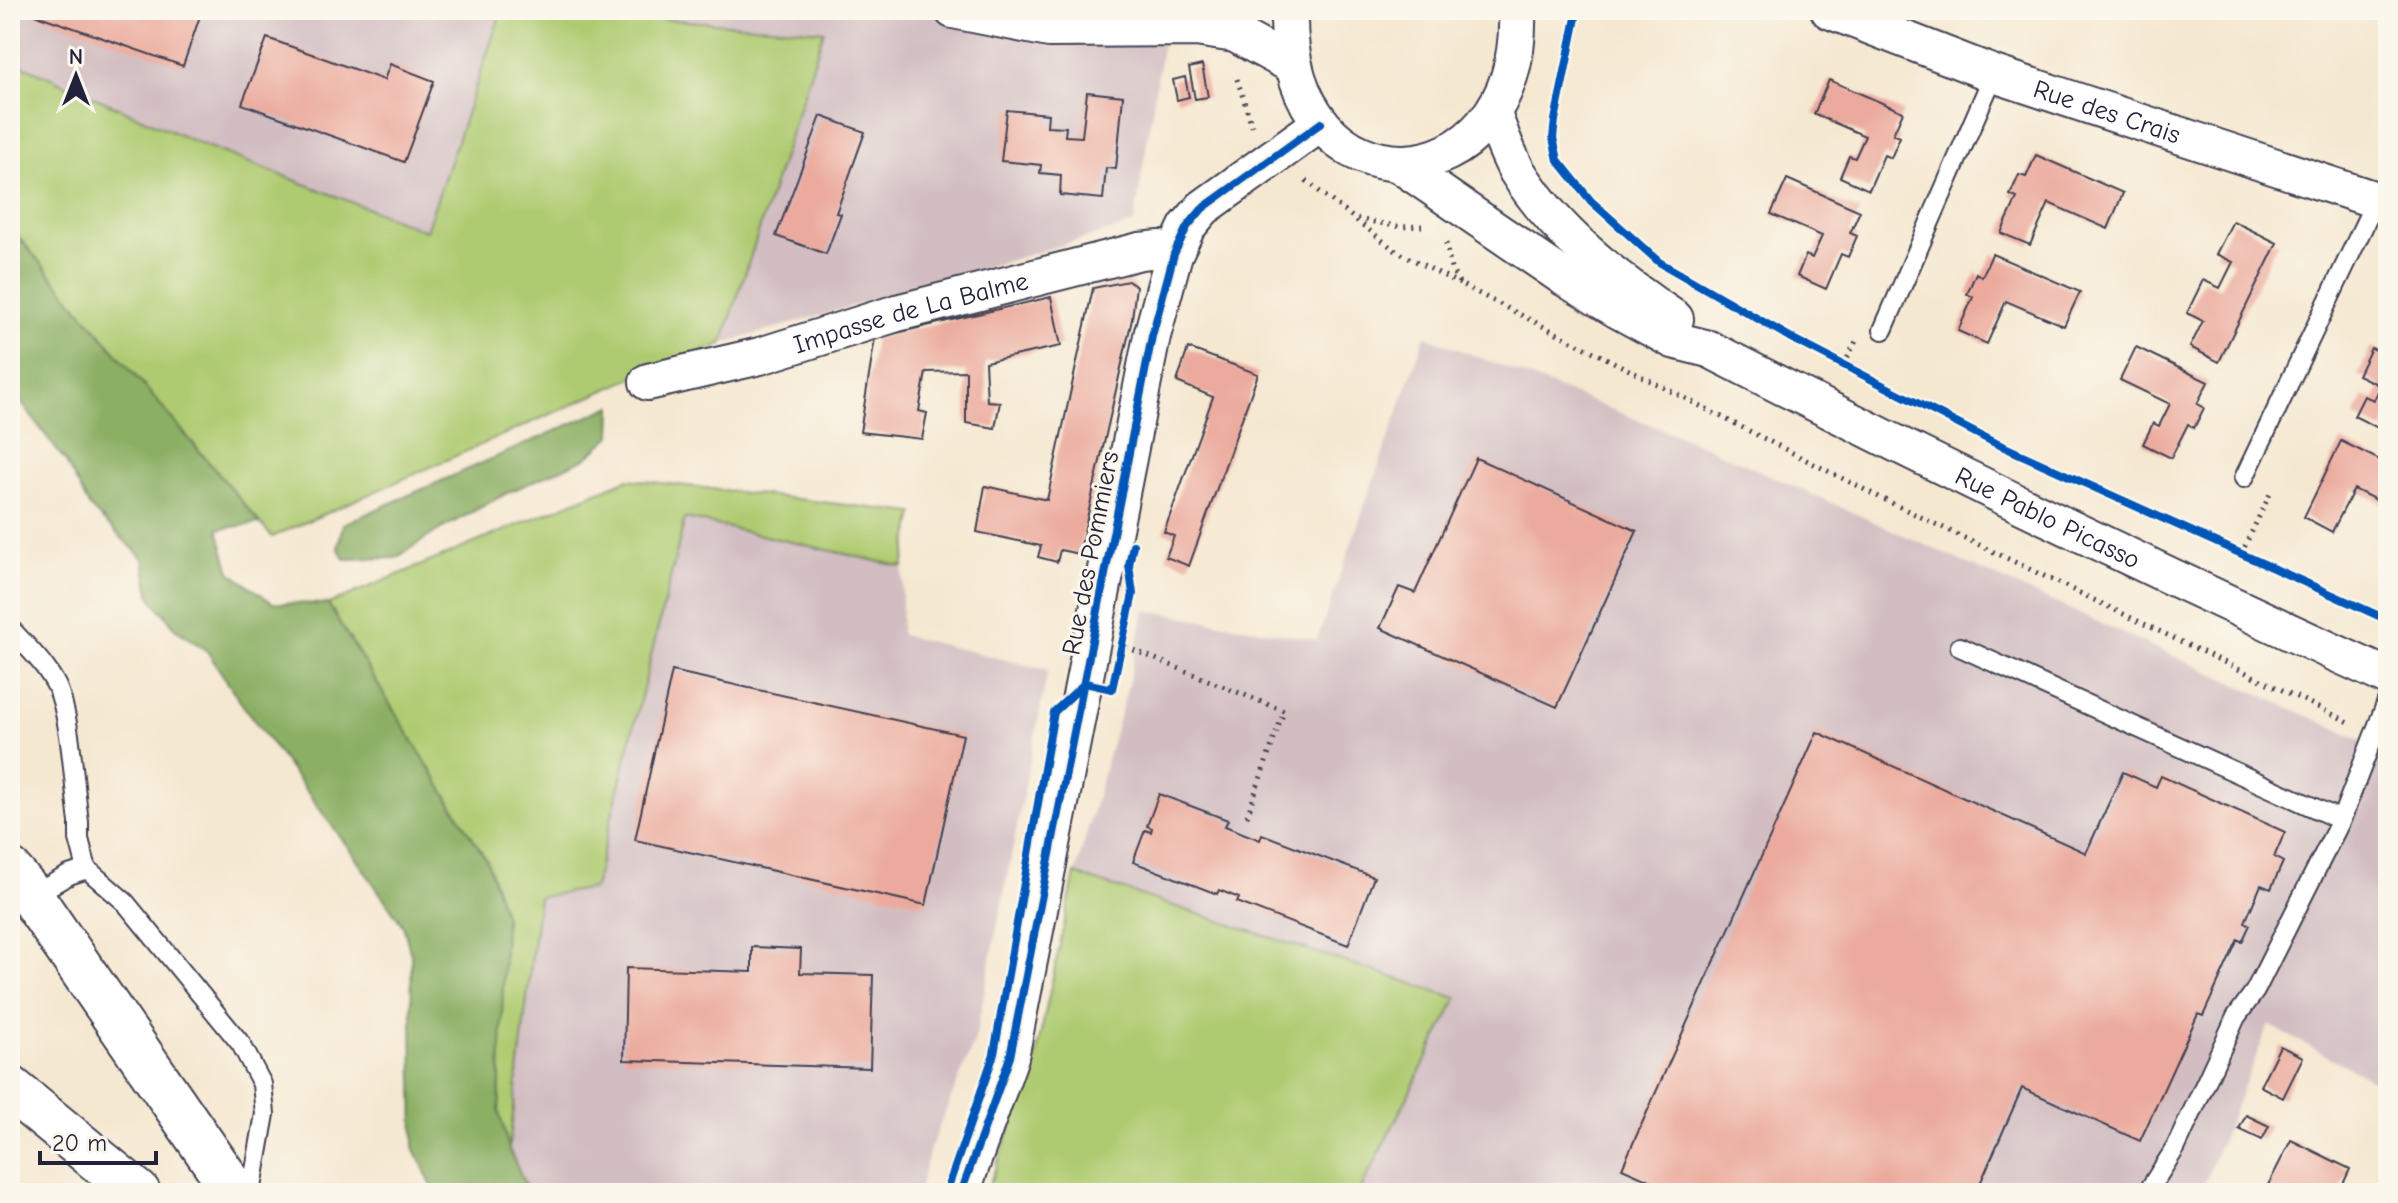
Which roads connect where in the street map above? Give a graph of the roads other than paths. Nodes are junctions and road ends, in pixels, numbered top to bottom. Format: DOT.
graph roads {
  1 [pos="953,10"];
  2 [pos="1289,10"];
  3 [pos="1517,10"];
  4 [pos="1829,10"];
  5 [pos="1022,17"];
  6 [pos="1294,66"];
  7 [pos="1994,74"];
  8 [pos="1493,114"];
  9 [pos="1321,123"];
  10 [pos="1400,165"];
  11 [pos="2382,202"];
  12 [pos="1174,254"];
  13 [pos="1883,330"];
  14 [pos="1709,349"];
  15 [pos="648,382"];
  16 [pos="2244,478"];
  17 [pos="10,628"];
  18 [pos="1960,647"];
  19 [pos="2388,677"];
  20 [pos="2388,699"];
  21 [pos="2341,820"];
  22 [pos="87,869"];
  23 [pos="21,883"];
  24 [pos="10,1088"];
  25 [pos="138,1193"];
  26 [pos="236,1193"];
  27 [pos="251,1193"];
  28 [pos="961,1193"];
  29 [pos="2147,1193"];
  1 -- 5 [label="street"];
  2 -- 6 [label="street"];
  3 -- 8 [label="street"];
  4 -- 7 [label="street, Rue des Crais"];
  5 -- 6 [label="street"];
  6 -- 9 [label="street"];
  7 -- 11 [label="street, Rue des Crais"];
  7 -- 13 [label="lane"];
  8 -- 10 [label="street"];
  8 -- 14 [label="street, Rue Pablo Picasso"];
  9 -- 10 [label="street"];
  9 -- 12 [label="street, Rue des Pommiers"];
  10 -- 14 [label="street, Rue Pablo Picasso"];
  11 -- 16 [label="lane"];
  12 -- 15 [label="street, Impasse de La Balme"];
  12 -- 28 [label="street, Rue des Pommiers"];
  14 -- 19 [label="street, Rue Pablo Picasso"];
  17 -- 22 [label="lane"];
  18 -- 21 [label="lane"];
  20 -- 21 [label="lane"];
  21 -- 29 [label="lane"];
  22 -- 23 [label="lane"];
  22 -- 27 [label="lane"];
  23 -- 26 [label="highway"];
  24 -- 25 [label="highway"];
}
